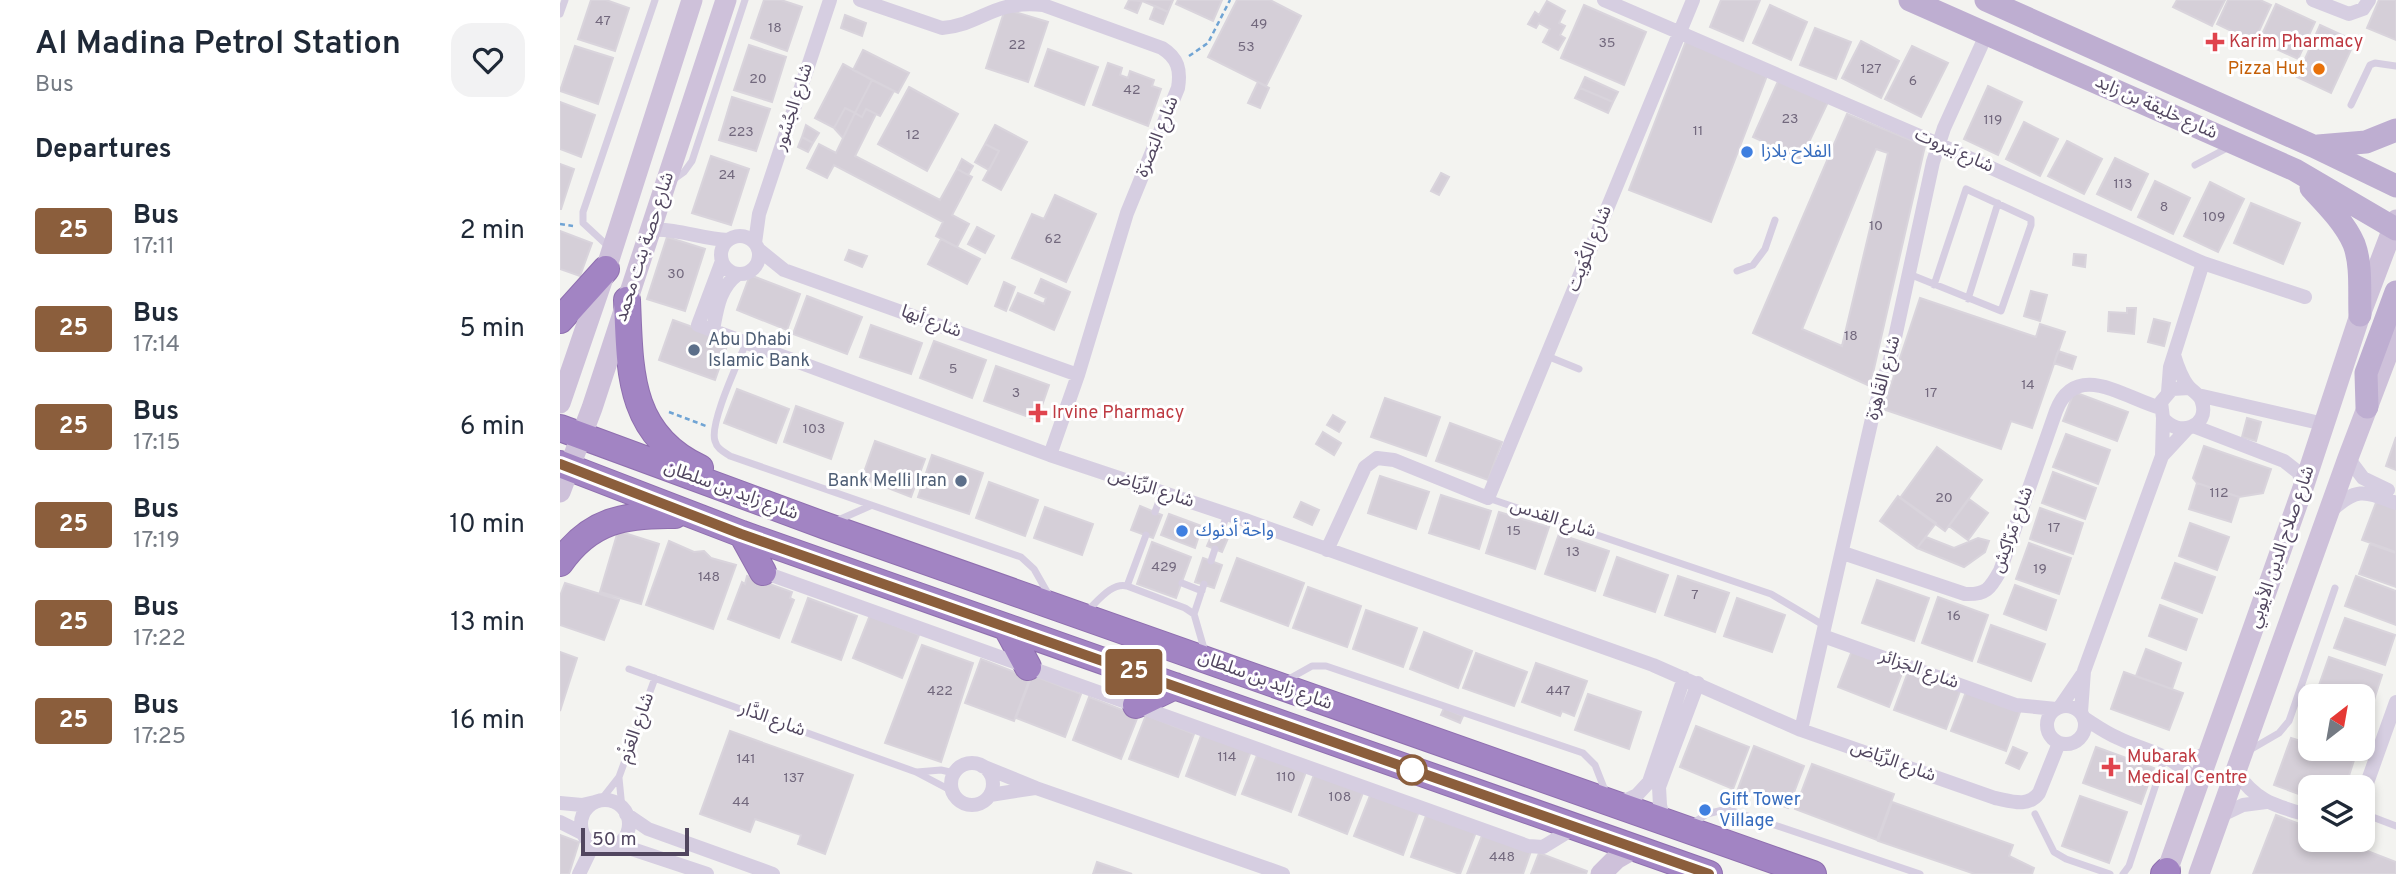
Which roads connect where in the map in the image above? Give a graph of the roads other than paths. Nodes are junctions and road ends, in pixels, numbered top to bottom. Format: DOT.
graph roads {
  1 [pos="565,0"];
  2 [pos="655,0"];
  3 [pos="692,0"];
  4 [pos="726,0"];
  5 [pos="746,0"];
  6 [pos="830,0"];
  7 [pos="860,0"];
  8 [pos="1604,0"];
  9 [pos="1693,0"];
  10 [pos="1910,0"];
  11 [pos="1986,0"];
  12 [pos="2313,0"];
  13 [pos="2369,0"];
  14 [pos="560,15"];
  15 [pos="1678,32"];
  16 [pos="1987,33"];
  17 [pos="2396,66"];
  18 [pos="2351,105"];
  19 [pos="2396,130"];
  20 [pos="2236,143"];
  21 [pos="1938,144"];
  22 [pos="2313,146"];
  23 [pos="2259,153"];
  24 [pos="2195,165"];
  25 [pos="2295,170"];
  26 [pos="2396,186"];
  27 [pos="661,197"];
  28 [pos="1998,203"];
  29 [pos="759,214"];
  30 [pos="1774,220"];
  31 [pos="2395,223"];
  32 [pos="651,230"];
  33 [pos="679,230"];
  34 [pos="699,238"];
  35 [pos="734,238"];
  36 [pos="757,246"];
  37 [pos="721,258"];
  38 [pos="609,259"];
  39 [pos="2203,263"];
  40 [pos="784,270"];
  41 [pos="1737,271"];
  42 [pos="745,272"];
  43 [pos="1909,273"];
  44 [pos="1934,285"];
  45 [pos="2396,292"];
  46 [pos="2305,297"];
  47 [pos="1968,299"];
  48 [pos="627,300"];
  49 [pos="2360,315"];
  50 [pos="560,320"];
  51 [pos="713,330"];
  52 [pos="2396,332"];
  53 [pos="746,343"];
  54 [pos="2174,355"];
  55 [pos="1546,356"];
  56 [pos="1579,369"];
  57 [pos="1078,375"];
  58 [pos="2194,391"];
  59 [pos="560,403"];
  60 [pos="2164,404"];
  61 [pos="2367,407"];
  62 [pos="2324,425"];
  63 [pos="2190,427"];
  64 [pos="570,432"];
  65 [pos="1050,455"];
  66 [pos="2162,456"];
  67 [pos="2348,458"];
  68 [pos="563,475"];
  69 [pos="2304,485"];
  70 [pos="1162,493"];
  71 [pos="2396,493"];
  72 [pos="1489,498"];
  73 [pos="2396,503"];
  74 [pos="871,506"];
  75 [pos="1155,512"];
  76 [pos="2330,512"];
  77 [pos="1227,514"];
  78 [pos="695,515"];
  79 [pos="825,526"];
  80 [pos="741,534"];
  81 [pos="1220,535"];
  82 [pos="1146,536"];
  83 [pos="1215,549"];
  84 [pos="1327,550"];
  85 [pos="1843,553"];
  86 [pos="1211,561"];
  87 [pos="560,564"];
  88 [pos="763,572"];
  89 [pos="1182,583"];
  90 [pos="1127,586"];
  91 [pos="2336,588"];
  92 [pos="1055,607"];
  93 [pos="1194,614"];
  94 [pos="1081,616"];
  95 [pos="1007,628"];
  96 [pos="1824,631"];
  97 [pos="1207,660"];
  98 [pos="1028,667"];
  99 [pos="629,669"];
  100 [pos="2082,675"];
  101 [pos="655,678"];
  102 [pos="1691,680"];
  103 [pos="1278,685"];
  104 [pos="1175,686"];
  105 [pos="2396,702"];
  106 [pos="1136,705"];
  107 [pos="2016,705"];
  108 [pos="2058,708"];
  109 [pos="2083,715"];
  110 [pos="2047,726"];
  111 [pos="1801,730"];
  112 [pos="2118,739"];
  113 [pos="2079,740"];
  114 [pos="2059,743"];
  115 [pos="2244,752"];
  116 [pos="2208,755"];
  117 [pos="2168,757"];
  118 [pos="982,766"];
  119 [pos="916,772"];
  120 [pos="954,773"];
  121 [pos="2237,773"];
  122 [pos="2370,775"];
  123 [pos="620,777"];
  124 [pos="2198,785"];
  125 [pos="1036,788"];
  126 [pos="952,791"];
  127 [pos="989,795"];
  128 [pos="599,801"];
  129 [pos="560,803"];
  130 [pos="2266,803"];
  131 [pos="1613,805"];
  132 [pos="624,811"];
  133 [pos="2298,812"];
  134 [pos="2035,814"];
  135 [pos="2222,815"];
  136 [pos="2375,818"];
  137 [pos="560,822"];
  138 [pos="1673,826"];
  139 [pos="2396,826"];
  140 [pos="1582,830"];
  141 [pos="582,833"];
  142 [pos="617,844"];
  143 [pos="593,845"];
  144 [pos="1635,848"];
  145 [pos="2166,873"];
  146 [pos="579,874"];
  147 [pos="707,874"];
  148 [pos="773,874"];
  149 [pos="1283,874"];
  150 [pos="1600,874"];
  151 [pos="1709,874"];
  152 [pos="1813,874"];
  153 [pos="1920,874"];
  154 [pos="2110,874"];
  155 [pos="2123,874"];
  156 [pos="2199,874"];
  1 -- 14 [label="lane"];
  2 -- 38 [label="lane"];
  3 -- 38 [label="street, شارع حصة بنت محمد"];
  4 -- 27 [label="street, شارع حصة بنت محمد"];
  5 -- 27 [label="lane"];
  6 -- 29 [label="street, شارع الجُسُور"];
  7 -- 57 [label="street, شارع البَصرَة"];
  8 -- 15 [label="street, شارع بَيروت"];
  9 -- 15 [label="street, شارع الكُوَيت"];
  10 -- 16 [label="main road, شارع خليفة بن زايد"];
  11 -- 22 [label="main road, شارع خليفة بن زايد"];
  12 -- 13 [label="street"];
  15 -- 21 [label="street, شارع بَيروت"];
  15 -- 55 [label="street, شارع الكُوَيت"];
  16 -- 20 [label="main road, شارع خليفة بن زايد"];
  16 -- 21 [label="street, شارع القَاهِرَة"];
  17 -- 18 [label="lane"];
  19 -- 22 [label="main road"];
  20 -- 23 [label="main road, شارع خليفة بن زايد"];
  20 -- 24 [label="lane"];
  21 -- 39 [label="street, شارع بَيروت"];
  21 -- 43 [label="street, شارع القَاهِرَة"];
  22 -- 26 [label="main road, شارع خليفة بن زايد"];
  23 -- 25 [label="main road, شارع خليفة بن زايد"];
  23 -- 31 [label="main road"];
  25 -- 31 [label="main road, شارع خليفة بن زايد"];
  25 -- 49 [label="main road"];
  27 -- 32 [label="street, شارع حصة بنت محمد"];
  27 -- 33 [label="street"];
  28 -- 44 [label="lane"];
  28 -- 47 [label="lane"];
  28 -- 47 [label="lane"];
  29 -- 35 [label="street, شارع الجُسُور"];
  29 -- 36 [label="street, شارع الجُسُور"];
  30 -- 41 [label="lane"];
  31 -- 49 [label="street, شارع صلاح الدين الأيوبي"];
  32 -- 33 [label="street"];
  32 -- 48 [label="street, شارع حصة بنت محمد"];
  33 -- 34 [label="street"];
  34 -- 35 [label="street"];
  34 -- 37 [label="street"];
  35 -- 36 [label="street"];
  35 -- 37 [label="street"];
  36 -- 40 [label="street, شارع أبها"];
  36 -- 42 [label="street"];
  37 -- 42 [label="street"];
  37 -- 51 [label="street, شارع الرِّيَاض"];
  38 -- 50 [label="highway"];
  38 -- 59 [label="street, شارع حصة بنت محمد"];
  39 -- 46 [label="street, شارع بَيروت"];
  39 -- 54 [label="street"];
  40 -- 42 [label="street, شارع أبها"];
  40 -- 57 [label="street, شارع أبها"];
  42 -- 51 [label="street"];
  43 -- 44 [label="lane"];
  43 -- 85 [label="street, شارع القَاهِرَة"];
  44 -- 47 [label="lane"];
  45 -- 61 [label="main road"];
  48 -- 64 [label="street, شارع حصة بنت محمد"];
  48 -- 79 [label="highway"];
  49 -- 62 [label="street, شارع صلاح الدين الأيوبي"];
  51 -- 53 [label="street, شارع الرِّيَاض"];
  52 -- 61 [label="street, شارع صلاح الدين الأيوبي"];
  53 -- 65 [label="street, شارع الرِّيَاض"];
  53 -- 74 [label="lane"];
  54 -- 58 [label="street"];
  54 -- 60 [label="street"];
  55 -- 56 [label="lane"];
  55 -- 72 [label="street, شارع الكُوَيت"];
  57 -- 65 [label="street, شارع البَصرَة"];
  58 -- 60 [label="street"];
  58 -- 62 [label="street"];
  58 -- 63 [label="street"];
  60 -- 63 [label="street"];
  60 -- 66 [label="street"];
  60 -- 85 [label="street, شارع مَرّاكِش"];
  61 -- 67 [label="street, شارع صلاح الدين الأيوبي"];
  62 -- 69 [label="street, شارع صلاح الدين الأيوبي"];
  63 -- 66 [label="street"];
  63 -- 69 [label="street"];
  64 -- 68 [label="street, شارع حصة بنت محمد"];
  64 -- 79 [label="highway, شارع زايد بن سلطان"];
  65 -- 70 [label="street, شارع الرِّيَاض"];
  66 -- 100 [label="street"];
  67 -- 71 [label="street"];
  67 -- 76 [label="street, شارع صلاح الدين الأيوبي"];
  68 -- 78 [label="highway, شارع زايد بن سلطان"];
  69 -- 116 [label="street, شارع صلاح الدين الأيوبي"];
  70 -- 75 [label="lane"];
  70 -- 77 [label="street, شارع الرِّيَاض"];
  72 -- 84 [label="street, شارع القدس"];
  72 -- 96 [label="lane, شارع القدس"];
  73 -- 76 [label="street"];
  74 -- 79 [label="lane"];
  74 -- 92 [label="lane"];
  76 -- 115 [label="street, شارع صلاح الدين الأيوبي"];
  77 -- 81 [label="lane"];
  77 -- 84 [label="street, شارع الرِّيَاض"];
  78 -- 80 [label="highway, شارع زايد بن سلطان"];
  78 -- 87 [label="highway"];
  79 -- 92 [label="highway, شارع زايد بن سلطان"];
  80 -- 88 [label="highway"];
  80 -- 95 [label="highway, شارع زايد بن سلطان"];
  82 -- 90 [label="lane"];
  83 -- 86 [label="lane"];
  84 -- 102 [label="street, شارع الرِّيَاض"];
  85 -- 96 [label="street, شارع القَاهِرَة"];
  88 -- 98 [label="street"];
  89 -- 93 [label="lane"];
  90 -- 93 [label="lane"];
  90 -- 94 [label="lane"];
  91 -- 115 [label="lane"];
  92 -- 94 [label="highway, شارع زايد بن سلطان"];
  93 -- 97 [label="lane"];
  94 -- 97 [label="highway, شارع زايد بن سلطان"];
  95 -- 98 [label="highway"];
  95 -- 104 [label="highway, شارع زايد بن سلطان"];
  96 -- 107 [label="street, شارع الجَزائر"];
  96 -- 111 [label="street, شارع القَاهِرَة"];
  97 -- 103 [label="highway, شارع زايد بن سلطان"];
  98 -- 106 [label="street"];
  99 -- 101 [label="lane, شارع الدَّار"];
  100 -- 108 [label="street"];
  100 -- 109 [label="street"];
  101 -- 119 [label="lane, شارع الدَّار"];
  101 -- 123 [label="lane, شارع العَزْم"];
  102 -- 111 [label="street, شارع الرِّيَاض"];
  102 -- 131 [label="street"];
  102 -- 138 [label="street"];
  103 -- 131 [label="highway, شارع زايد بن سلطان"];
  103 -- 131 [label="lane"];
  104 -- 106 [label="highway"];
  104 -- 140 [label="highway, شارع زايد بن سلطان"];
  105 -- 122 [label="street"];
  106 -- 140 [label="street"];
  107 -- 108 [label="street, شارع الجَزائر"];
  107 -- 110 [label="street, شارع الجَزائر"];
  108 -- 109 [label="street"];
  108 -- 110 [label="street"];
  109 -- 112 [label="street"];
  109 -- 113 [label="street"];
  110 -- 114 [label="street"];
  111 -- 114 [label="street, شارع الرِّيَاض"];
  112 -- 113 [label="street"];
  112 -- 117 [label="street"];
  113 -- 114 [label="street"];
  115 -- 121 [label="street, شارع صلاح الدين الأيوبي"];
  116 -- 117 [label="street"];
  116 -- 124 [label="street, شارع صلاح الدين الأيوبي"];
  117 -- 124 [label="street"];
  117 -- 155 [label="lane"];
  118 -- 120 [label="street"];
  118 -- 125 [label="street"];
  118 -- 127 [label="street"];
  119 -- 120 [label="lane, شارع الدَّار"];
  119 -- 126 [label="lane, شارع الدَّار"];
  120 -- 126 [label="street"];
  121 -- 130 [label="street"];
  121 -- 135 [label="street, شارع صلاح الدين الأيوبي"];
  123 -- 128 [label="lane, شارع العَزْم"];
  123 -- 132 [label="lane, شارع العَزْم"];
  124 -- 145 [label="street, شارع صلاح الدين الأيوبي"];
  125 -- 127 [label="street"];
  125 -- 149 [label="street"];
  126 -- 127 [label="street"];
  128 -- 129 [label="street"];
  128 -- 132 [label="street"];
  128 -- 141 [label="street"];
  130 -- 133 [label="street"];
  130 -- 135 [label="street"];
  131 -- 138 [label="highway, شارع زايد بن سلطان"];
  132 -- 142 [label="street"];
  132 -- 148 [label="street"];
  134 -- 154 [label="lane"];
  135 -- 156 [label="street, شارع صلاح الدين الأيوبي"];
  136 -- 139 [label="lane"];
  137 -- 141 [label="street"];
  138 -- 152 [label="highway, شارع زايد بن سلطان"];
  138 -- 153 [label="lane"];
  140 -- 144 [label="highway, شارع زايد بن سلطان"];
  140 -- 150 [label="street"];
  141 -- 143 [label="street"];
  142 -- 143 [label="street"];
  142 -- 147 [label="street"];
  143 -- 146 [label="street"];
  144 -- 150 [label="street"];
  144 -- 151 [label="highway, شارع زايد بن سلطان"];
}
